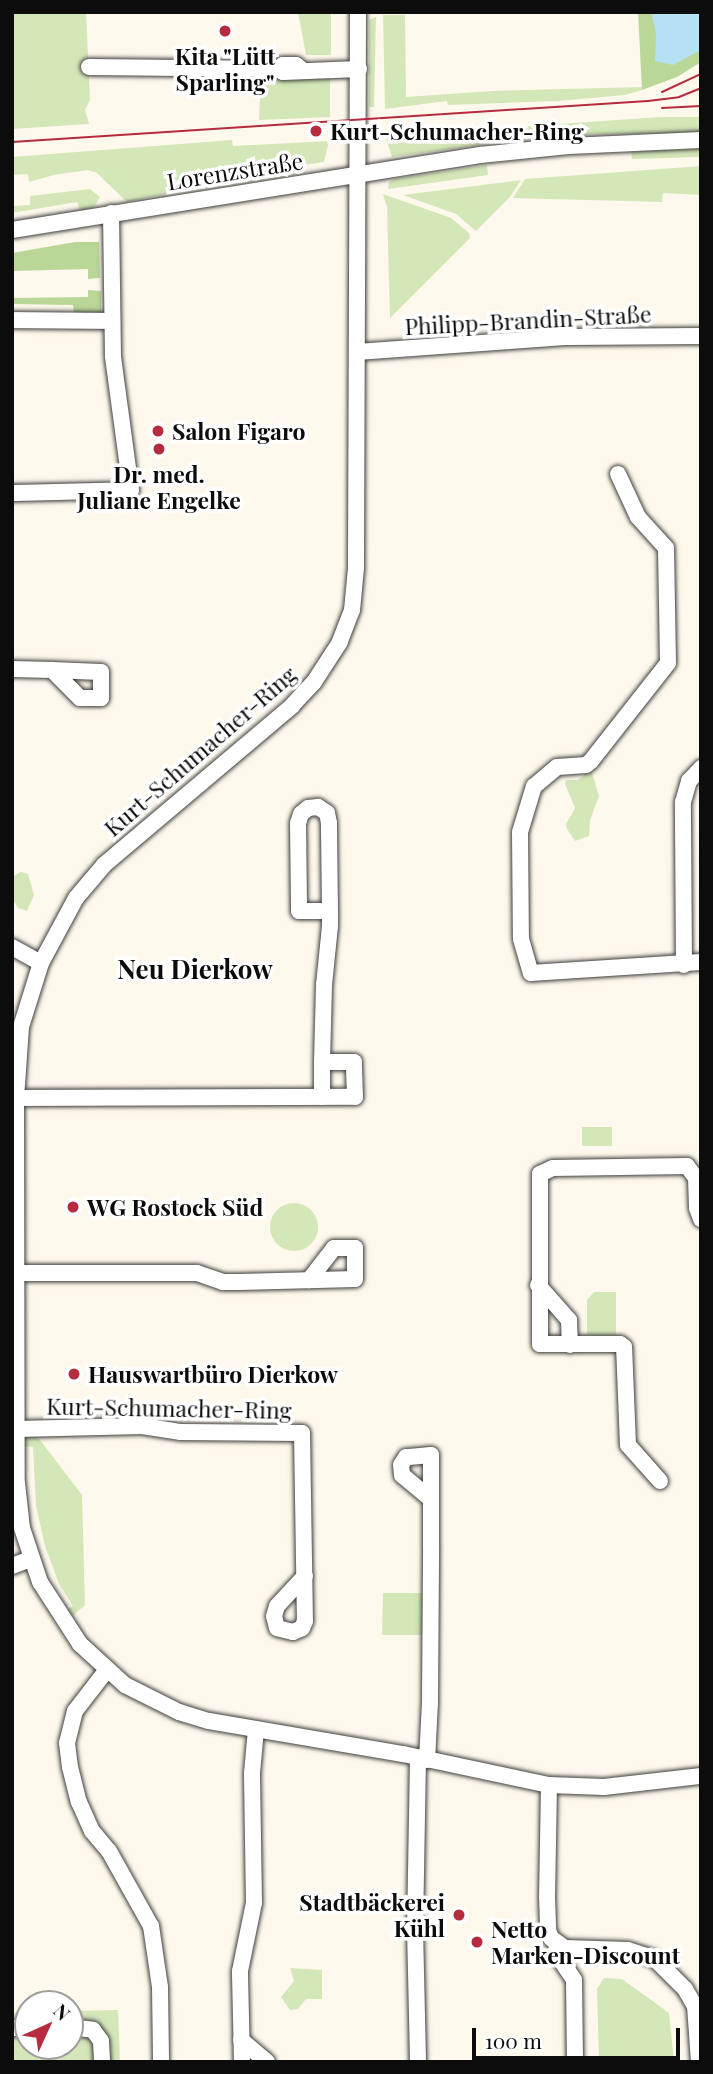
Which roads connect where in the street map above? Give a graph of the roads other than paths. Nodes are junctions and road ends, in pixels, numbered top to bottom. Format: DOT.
graph roads {
  1 [pos="358,12"];
  2 [pos="89,67"];
  3 [pos="359,69"];
  4 [pos="701,140"];
  5 [pos="358,176"];
  6 [pos="111,213"];
  7 [pos="12,230"];
  8 [pos="12,320"];
  9 [pos="111,321"];
  10 [pos="701,336"];
  11 [pos="357,352"];
  12 [pos="618,474"];
  13 [pos="12,493"];
  14 [pos="12,669"];
  15 [pos="52,670"];
  16 [pos="701,768"];
  17 [pos="330,911"];
  18 [pos="12,947"];
  19 [pos="701,962"];
  20 [pos="41,963"];
  21 [pos="684,965"];
  22 [pos="17,1026"];
  23 [pos="322,1062"];
  24 [pos="322,1097"];
  25 [pos="16,1098"];
  26 [pos="701,1219"];
  27 [pos="17,1273"];
  28 [pos="309,1280"];
  29 [pos="538,1285"];
  30 [pos="570,1345"];
  31 [pos="17,1429"];
  32 [pos="660,1481"];
  33 [pos="431,1499"];
  34 [pos="30,1559"];
  35 [pos="12,1566"];
  36 [pos="304,1576"];
  37 [pos="106,1671"];
  38 [pos="256,1729"];
  39 [pos="422,1759"];
  40 [pos="701,1776"];
  41 [pos="549,1785"];
  42 [pos="556,1944"];
  43 [pos="84,2029"];
  44 [pos="241,2040"];
  45 [pos="421,2059"];
  46 [pos="102,2062"];
  47 [pos="161,2062"];
  48 [pos="242,2062"];
  49 [pos="267,2062"];
  50 [pos="575,2062"];
  51 [pos="699,2062"];
  1 -- 3 [label="street, Kurt-Schumacher-Ring"];
  2 -- 3 [label="street"];
  3 -- 5 [label="street, Kurt-Schumacher-Ring"];
  4 -- 5 [label="street, Lorenzstraße"];
  5 -- 6 [label="street, Lorenzstraße"];
  5 -- 11 [label="street, Kurt-Schumacher-Ring"];
  6 -- 7 [label="street, Lorenzstraße"];
  6 -- 9 [label="street"];
  8 -- 9 [label="street"];
  9 -- 13 [label="street"];
  10 -- 11 [label="street, Philipp-Brandin-Straße"];
  11 -- 20 [label="street, Kurt-Schumacher-Ring"];
  12 -- 21 [label="street"];
  14 -- 15 [label="street"];
  16 -- 21 [label="street"];
  17 -- 17 [label="street"];
  17 -- 23 [label="street"];
  18 -- 20 [label="street"];
  19 -- 21 [label="street"];
  20 -- 22 [label="street, Kurt-Schumacher-Ring"];
  22 -- 25 [label="street, Kurt-Schumacher-Ring"];
  23 -- 24 [label="street"];
  23 -- 24 [label="street"];
  24 -- 25 [label="street"];
  25 -- 27 [label="street, Kurt-Schumacher-Ring"];
  26 -- 29 [label="street"];
  27 -- 28 [label="street"];
  27 -- 31 [label="street, Kurt-Schumacher-Ring"];
  29 -- 30 [label="street"];
  29 -- 30 [label="street"];
  30 -- 32 [label="street"];
  31 -- 34 [label="street, Kurt-Schumacher-Ring"];
  31 -- 36 [label="street, Kurt-Schumacher-Ring"];
  33 -- 39 [label="street"];
  34 -- 35 [label="street"];
  34 -- 37 [label="street, Kurt-Schumacher-Ring"];
  37 -- 38 [label="street, Kurt-Schumacher-Ring"];
  37 -- 47 [label="street"];
  38 -- 39 [label="street, Kurt-Schumacher-Ring"];
  38 -- 44 [label="street"];
  39 -- 41 [label="street, Kurt-Schumacher-Ring"];
  39 -- 45 [label="street"];
  40 -- 41 [label="street, Kurt-Schumacher-Ring"];
  41 -- 42 [label="street"];
  42 -- 50 [label="street"];
  42 -- 51 [label="street"];
  43 -- 46 [label="street"];
  44 -- 48 [label="street"];
  44 -- 49 [label="street"];
}
